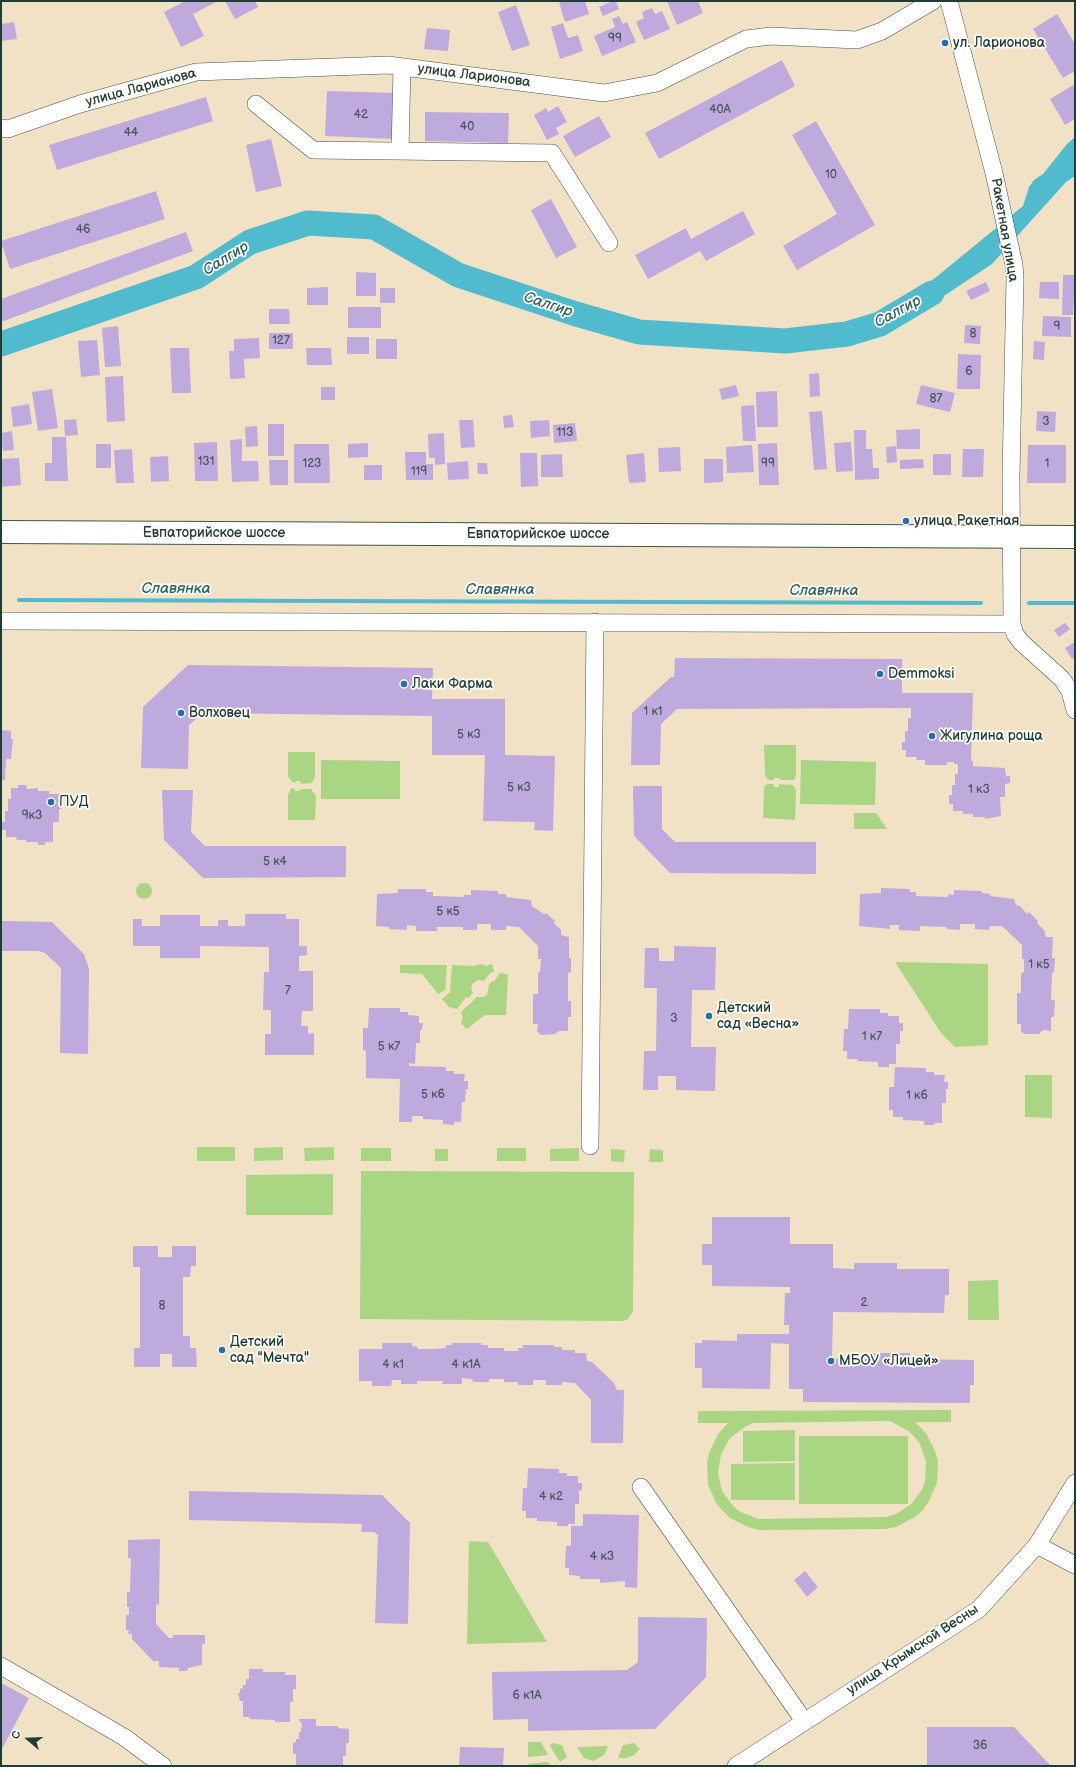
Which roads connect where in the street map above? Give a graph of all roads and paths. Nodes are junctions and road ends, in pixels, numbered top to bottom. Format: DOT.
graph roads {
  1 [pos="933,1"];
  2 [pos="949,1"];
  3 [pos="402,67"];
  4 [pos="256,104"];
  5 [pos="1,128"];
  6 [pos="400,151"];
  7 [pos="609,244"];
  8 [pos="1,532"];
  9 [pos="1012,536"];
  10 [pos="1075,537"];
  11 [pos="1,621"];
  12 [pos="595,622"];
  13 [pos="1012,624"];
  14 [pos="1075,710"];
  15 [pos="590,1146"];
  16 [pos="1075,1483"];
  17 [pos="641,1487"];
  18 [pos="1037,1545"];
  19 [pos="1075,1565"];
  20 [pos="1,1666"];
  21 [pos="804,1721"];
  22 [pos="164,1766"];
  23 [pos="736,1766"];
  1 -- 3 [label="street, улица Ларионова"];
  2 -- 9 [label="street, Ракетная улица"];
  3 -- 5 [label="street, улица Ларионова"];
  3 -- 6 [label="street"];
  4 -- 6 [label="street"];
  6 -- 7 [label="street"];
  8 -- 9 [label="main road, Евпаторийское шоссе"];
  9 -- 10 [label="main road, Евпаторийское шоссе"];
  9 -- 13 [label="street"];
  11 -- 12 [label="street"];
  12 -- 13 [label="street"];
  12 -- 15 [label="street"];
  13 -- 14 [label="street"];
  16 -- 18 [label="street, улица Крымской Весны"];
  17 -- 21 [label="street"];
  18 -- 19 [label="street"];
  18 -- 21 [label="street, улица Крымской Весны"];
  20 -- 22 [label="street"];
  21 -- 23 [label="street, улица Крымской Весны"];
}
